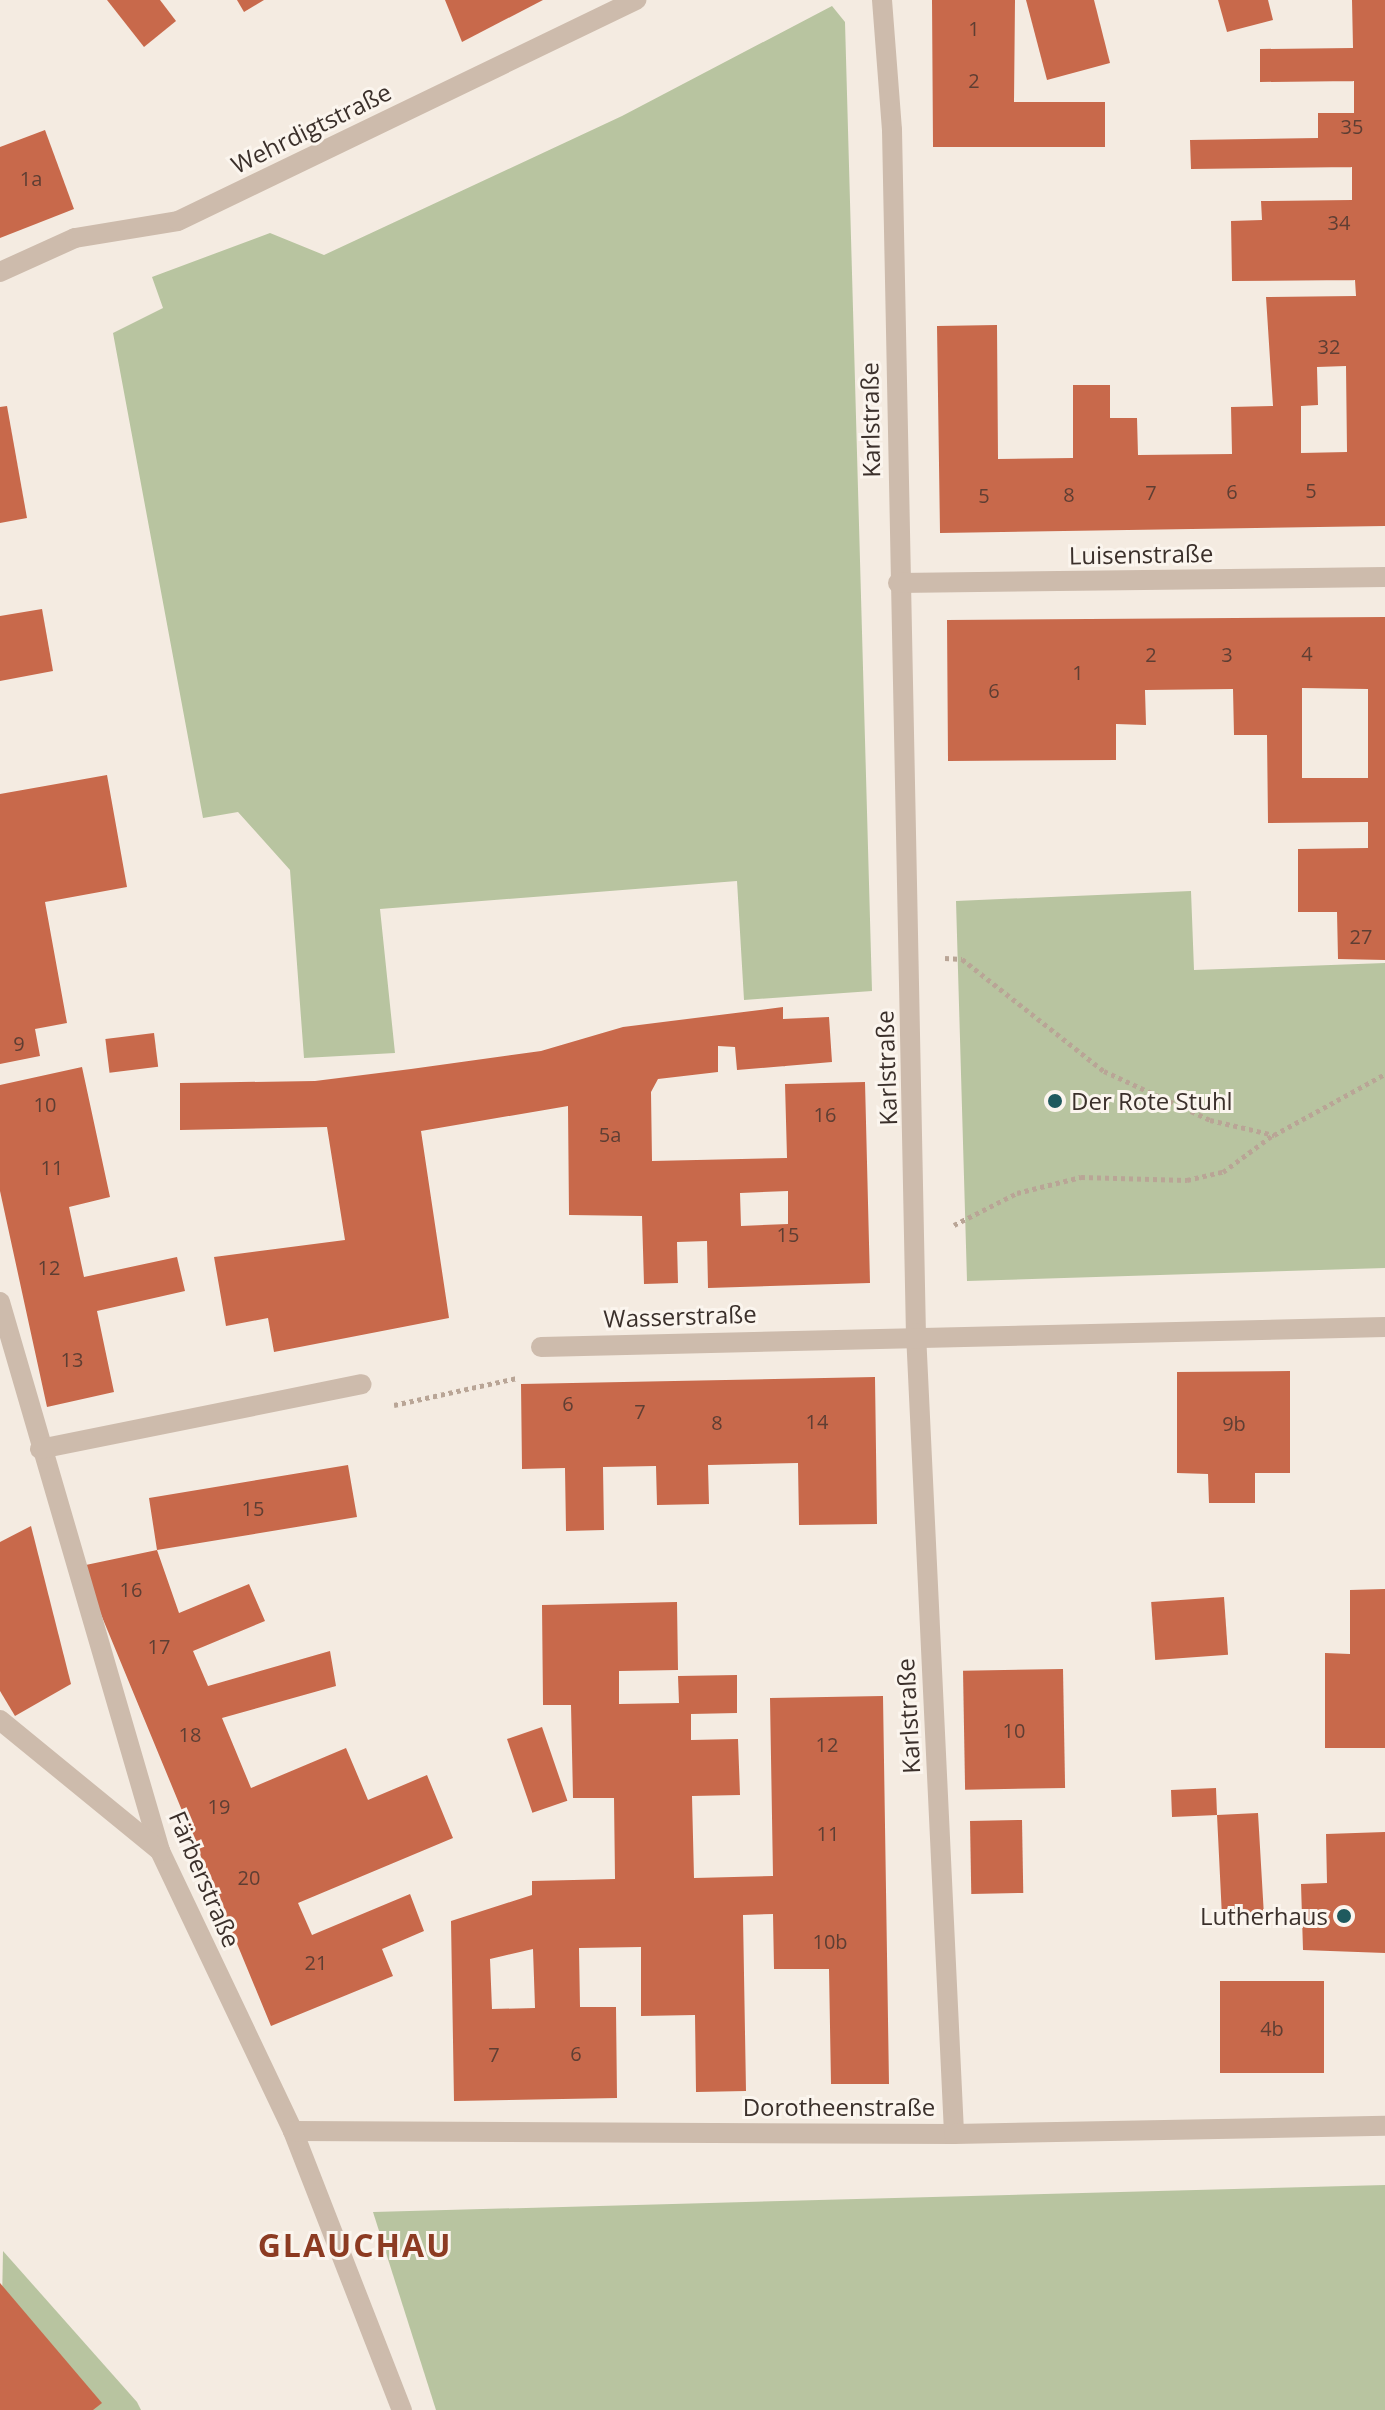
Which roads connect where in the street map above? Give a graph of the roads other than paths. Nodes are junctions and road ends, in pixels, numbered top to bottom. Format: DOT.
graph roads {
  1 [pos="636,0"];
  2 [pos="882,0"];
  3 [pos="0,272"];
  4 [pos="1385,577"];
  5 [pos="898,583"];
  6 [pos="0,1302"];
  7 [pos="1385,1327"];
  8 [pos="916,1333"];
  9 [pos="541,1347"];
  10 [pos="361,1384"];
  11 [pos="40,1449"];
  12 [pos="0,1720"];
  13 [pos="160,1851"];
  14 [pos="1385,2126"];
  15 [pos="293,2131"];
  16 [pos="954,2134"];
  17 [pos="402,2410"];
  1 -- 3 [label="street, Wehrdigtstraße"];
  2 -- 5 [label="street, Karlstraße"];
  4 -- 5 [label="street, Luisenstraße"];
  5 -- 8 [label="street, Karlstraße"];
  6 -- 11 [label="street, Färberstraße"];
  7 -- 8 [label="street, Wasserstraße"];
  8 -- 9 [label="street, Wasserstraße"];
  8 -- 16 [label="street, Karlstraße"];
  10 -- 11 [label="street"];
  11 -- 13 [label="street, Färberstraße"];
  12 -- 13 [label="street"];
  13 -- 15 [label="street, Färberstraße"];
  14 -- 16 [label="street, Dorotheenstraße"];
  15 -- 16 [label="street, Dorotheenstraße"];
  15 -- 17 [label="street, Färberstraße"];
}
